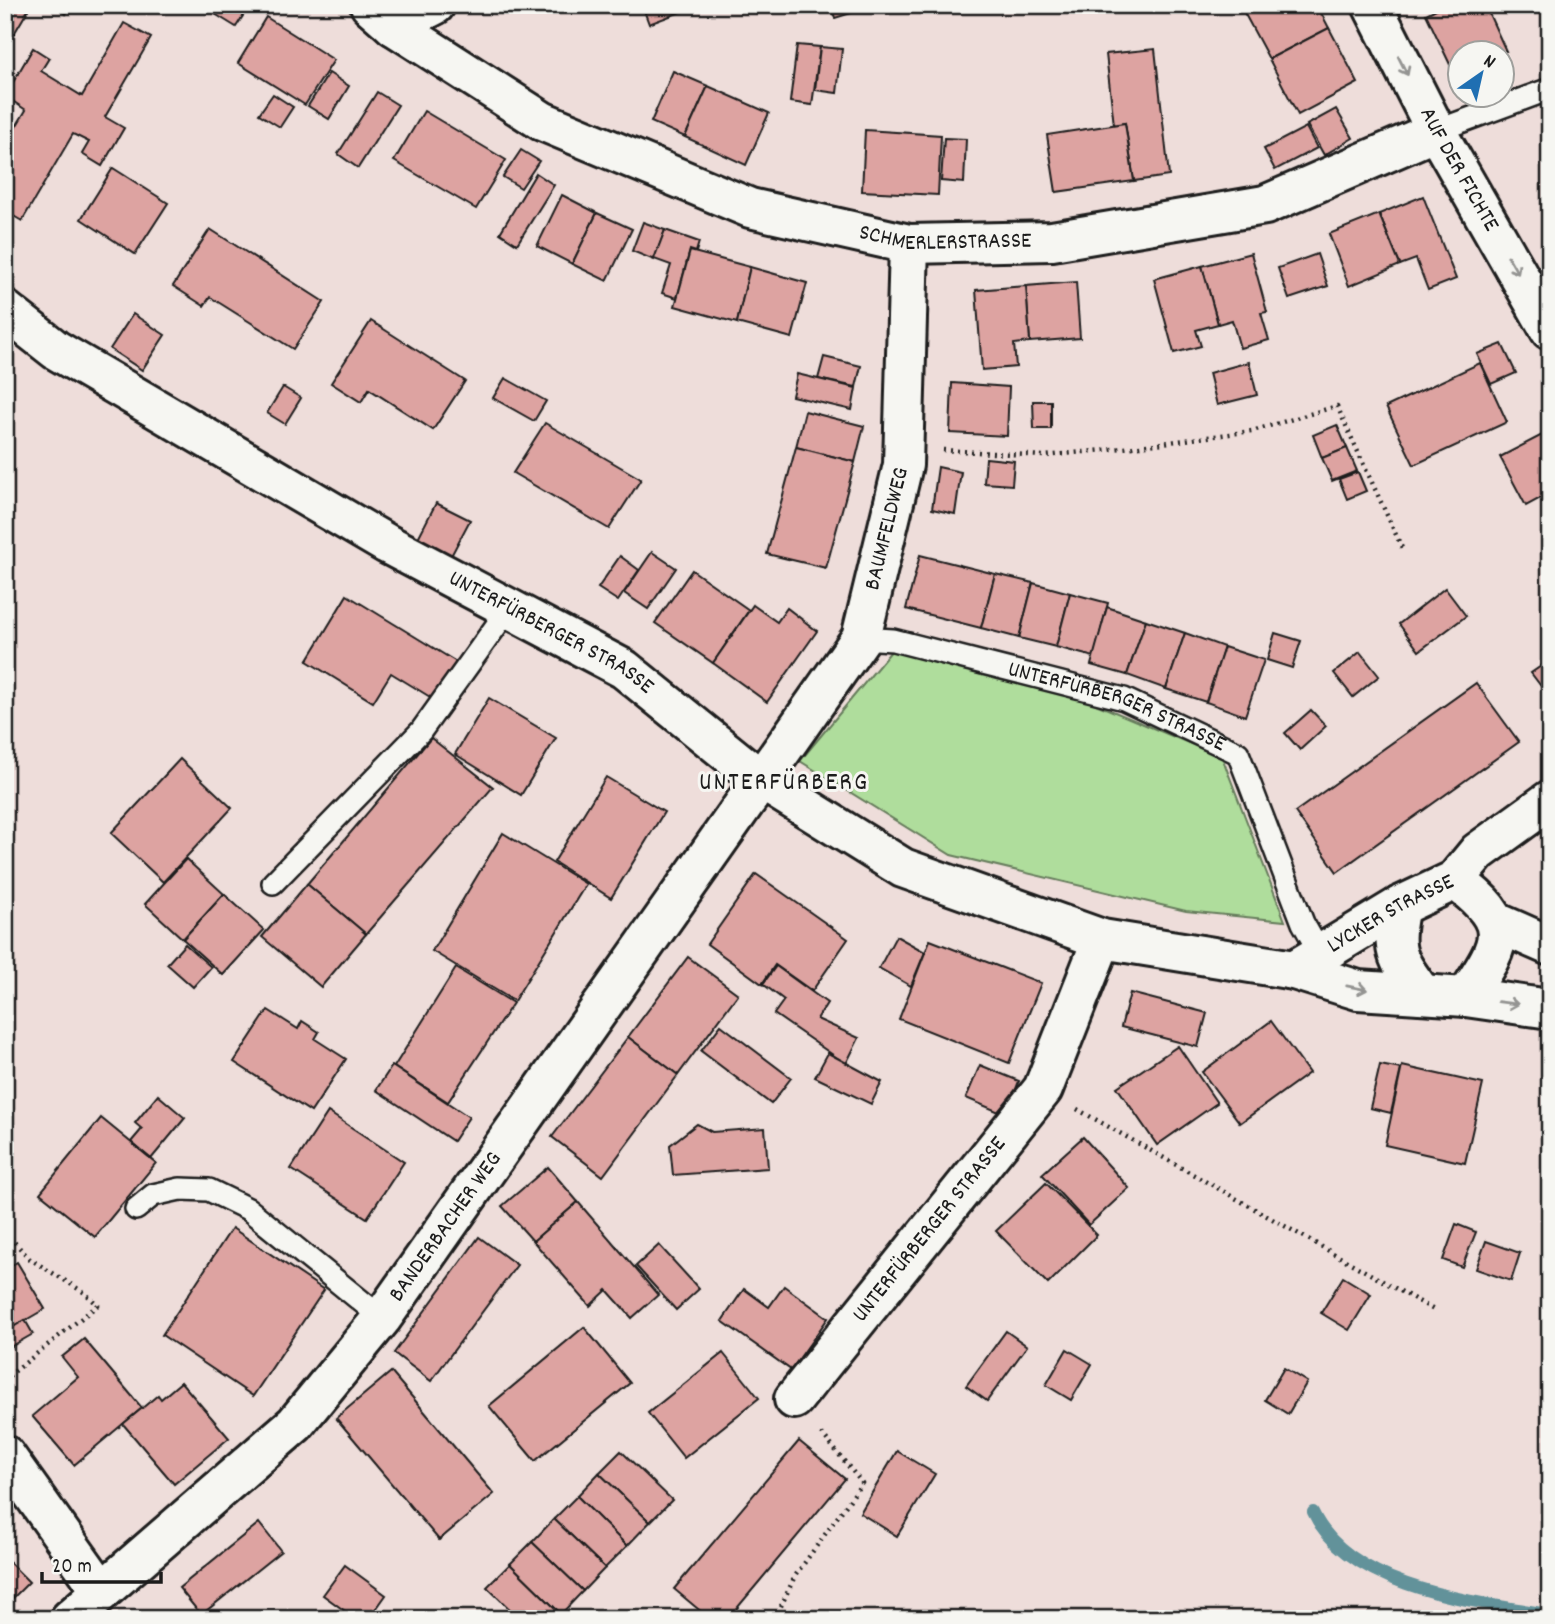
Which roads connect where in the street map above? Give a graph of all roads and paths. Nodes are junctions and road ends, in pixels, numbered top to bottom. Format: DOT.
graph roads {
  1 [pos="435,5"];
  2 [pos="1372,5"];
  3 [pos="382,16"];
  4 [pos="1550,89"];
  5 [pos="1436,131"];
  6 [pos="909,244"];
  7 [pos="5,310"];
  8 [pos="1550,330"];
  9 [pos="904,447"];
  10 [pos="1402,548"];
  11 [pos="509,608"];
  12 [pos="861,638"];
  13 [pos="760,779"];
  14 [pos="1550,800"];
  15 [pos="1455,880"];
  16 [pos="273,883"];
  17 [pos="1400,906"];
  18 [pos="1496,922"];
  19 [pos="1102,939"];
  20 [pos="1550,946"];
  21 [pos="1307,963"];
  22 [pos="1422,994"];
  23 [pos="1466,997"];
  24 [pos="1550,1009"];
  25 [pos="1043,1089"];
  26 [pos="136,1209"];
  27 [pos="5,1231"];
  28 [pos="1434,1310"];
  29 [pos="382,1318"];
  30 [pos="5,1379"];
  31 [pos="794,1399"];
  32 [pos="5,1455"];
  33 [pos="101,1590"];
  34 [pos="70,1619"];
  35 [pos="775,1619"];
  1 -- 3 [label="street"];
  2 -- 5 [label="street, AUF DER FICHTE, one-way"];
  3 -- 6 [label="street, SCHMERLERSTRASSE"];
  4 -- 5 [label="lane, SCHMERLERSTRASSE"];
  5 -- 6 [label="street, SCHMERLERSTRASSE"];
  5 -- 8 [label="street, AUF DER FICHTE, one-way"];
  6 -- 9 [label="street, BAUMFELDWEG"];
  7 -- 11 [label="street, UNTERFÜRBERGER STRASSE"];
  9 -- 10 [label="path"];
  9 -- 12 [label="street, BAUMFELDWEG"];
  11 -- 13 [label="street, UNTERFÜRBERGER STRASSE"];
  11 -- 16 [label="lane"];
  12 -- 13 [label="street, BAUMFELDWEG"];
  12 -- 21 [label="lane, UNTERFÜRBERGER STRASSE"];
  13 -- 19 [label="street, UNTERFÜRBERGER STRASSE"];
  13 -- 29 [label="street, BANDERBACHER WEG"];
  14 -- 15 [label="street, LYCKER STRASSE"];
  15 -- 17 [label="street, LYCKER STRASSE"];
  15 -- 18 [label="street"];
  17 -- 21 [label="street, LYCKER STRASSE"];
  17 -- 22 [label="street"];
  18 -- 20 [label="street"];
  18 -- 23 [label="street"];
  19 -- 21 [label="street, UNTERFÜRBERGER STRASSE"];
  19 -- 25 [label="street, UNTERFÜRBERGER STRASSE"];
  21 -- 22 [label="street, UNTERFÜRBERGER STRASSE, one-way"];
  22 -- 23 [label="street, UNTERFÜRBERGER STRASSE"];
  23 -- 24 [label="street, UNTERFÜRBERGER STRASSE, one-way"];
  25 -- 28 [label="path"];
  25 -- 31 [label="street, UNTERFÜRBERGER STRASSE"];
  26 -- 29 [label="lane"];
  27 -- 30 [label="path"];
  29 -- 33 [label="street, BANDERBACHER WEG"];
  31 -- 35 [label="path"];
  32 -- 33 [label="street"];
  33 -- 34 [label="street, BANDERBACHER WEG"];
}
